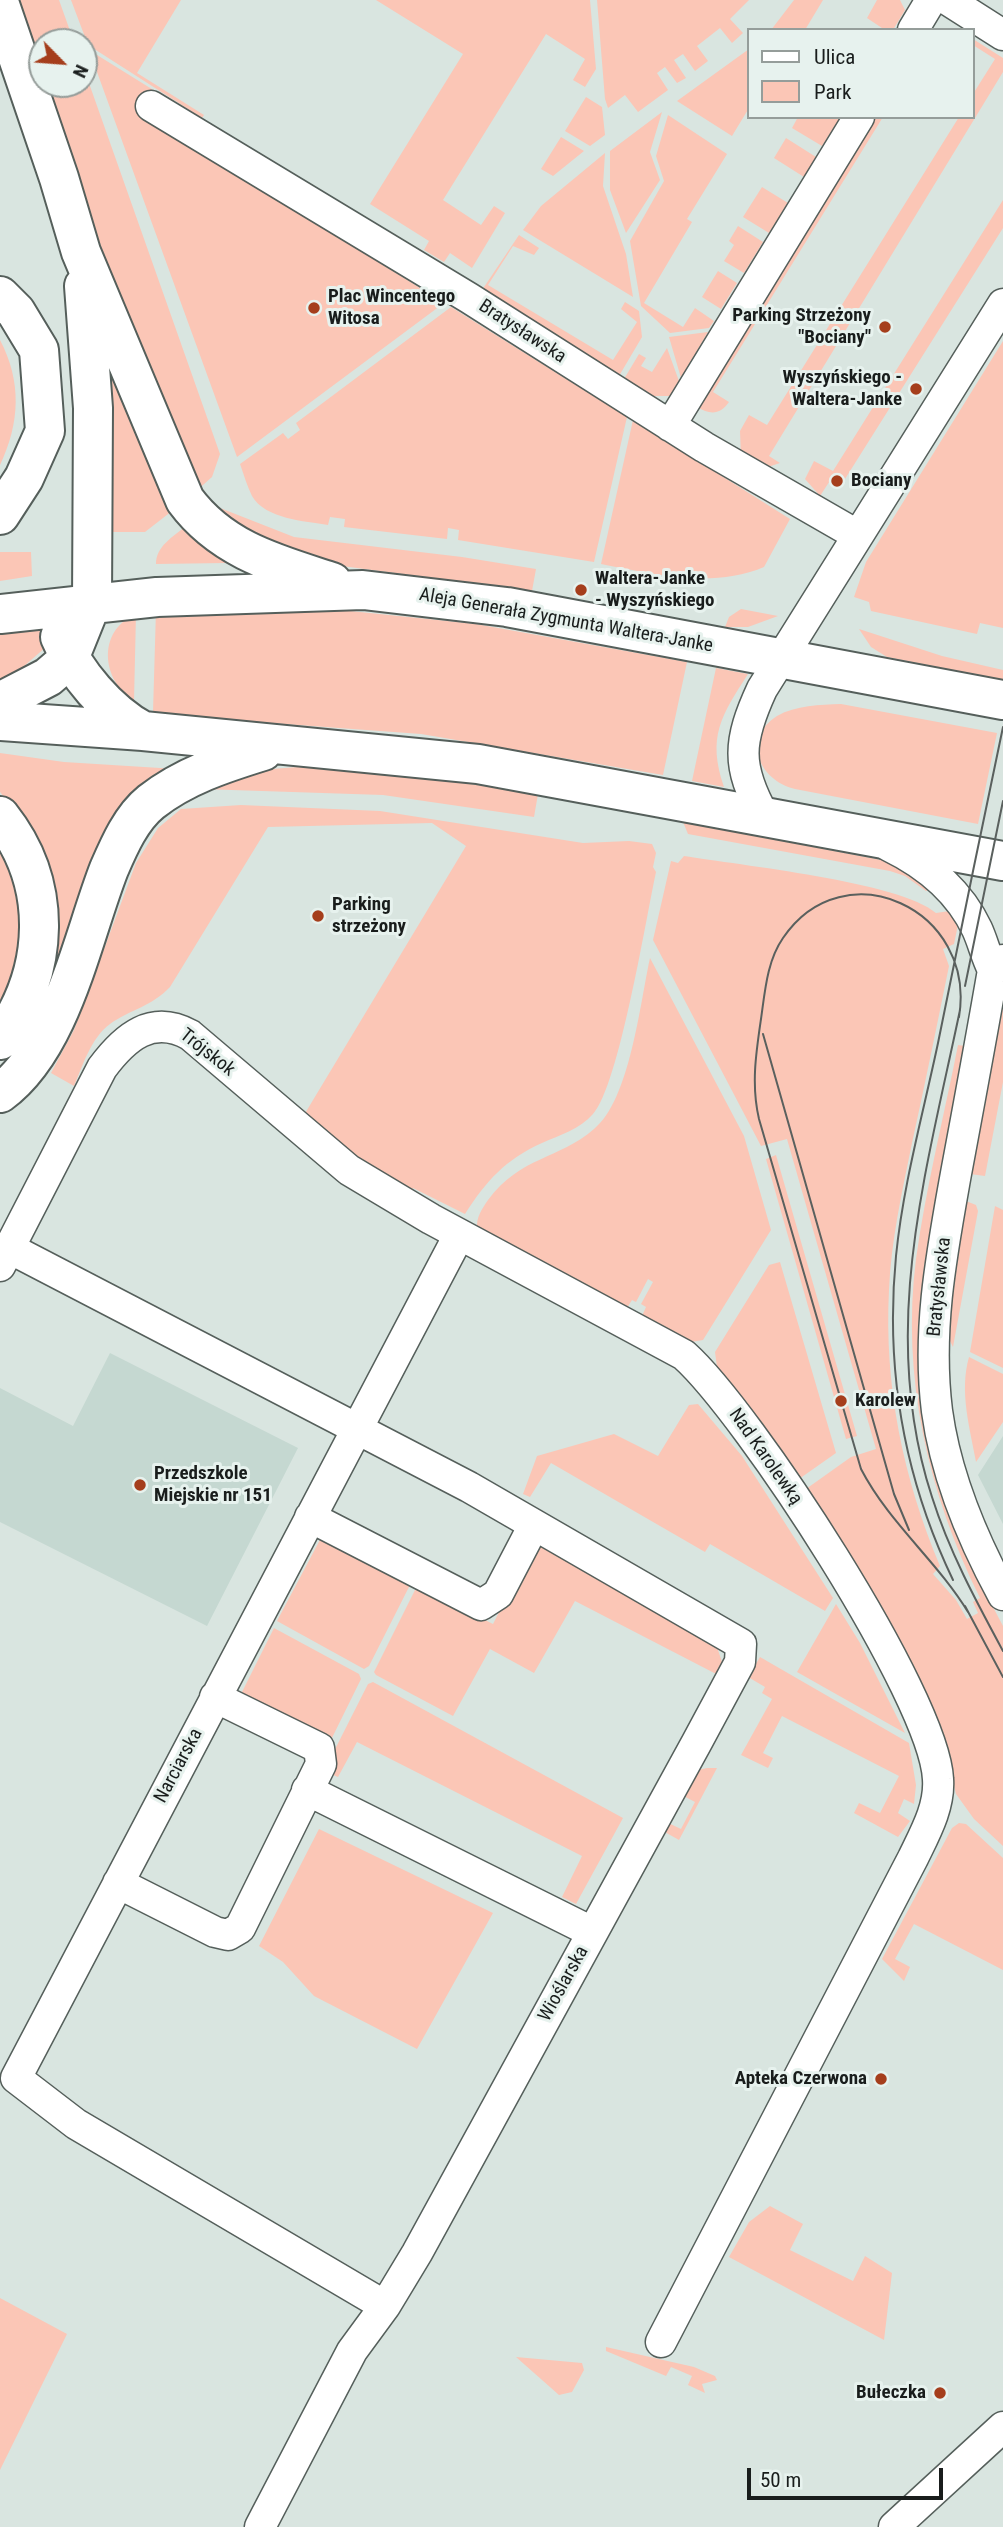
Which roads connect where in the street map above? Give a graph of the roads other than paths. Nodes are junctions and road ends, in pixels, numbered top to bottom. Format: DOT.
graph roads {
  1 [pos="931,0"];
  2 [pos="947,0"];
  3 [pos="0,5"];
  4 [pos="913,28"];
  5 [pos="1003,35"];
  6 [pos="151,106"];
  7 [pos="858,119"];
  8 [pos="81,252"];
  9 [pos="0,296"];
  10 [pos="1003,304"];
  11 [pos="670,426"];
  12 [pos="0,515"];
  13 [pos="857,535"];
  14 [pos="358,590"];
  15 [pos="92,602"];
  16 [pos="47,607"];
  17 [pos="0,614"];
  18 [pos="780,658"];
  19 [pos="69,659"];
  20 [pos="1003,701"];
  21 [pos="0,702"];
  22 [pos="0,721"];
  23 [pos="143,731"];
  24 [pos="278,746"];
  25 [pos="0,816"];
  26 [pos="764,816"];
  27 [pos="865,835"];
  28 [pos="993,860"];
  29 [pos="998,965"];
  30 [pos="0,1040"];
  31 [pos="0,1093"];
  32 [pos="459,1235"];
  33 [pos="5,1257"];
  34 [pos="357,1428"];
  35 [pos="310,1517"];
  36 [pos="534,1525"];
  37 [pos="1003,1595"];
  38 [pos="215,1697"];
  39 [pos="307,1790"];
  40 [pos="118,1883"];
  41 [pos="592,1932"];
  42 [pos="385,2306"];
  43 [pos="661,2342"];
  44 [pos="1003,2427"];
  45 [pos="260,2527"];
  46 [pos="894,2527"];
  1 -- 4 [label="street"];
  2 -- 5 [label="street"];
  3 -- 8 [label="main road"];
  6 -- 11 [label="street, Bratysławska"];
  7 -- 11 [label="street"];
  8 -- 14 [label="main road"];
  8 -- 15 [label="main road"];
  9 -- 12 [label="main road"];
  10 -- 13 [label="street"];
  11 -- 13 [label="street, Bratysławska"];
  13 -- 18 [label="street"];
  14 -- 15 [label="main road, Aleja Generała Zygmunta Waltera-Janke"];
  14 -- 18 [label="main road, Aleja Generała Zygmunta Waltera-Janke"];
  15 -- 16 [label="main road, Aleja Generała Zygmunta Waltera-Janke"];
  15 -- 19 [label="main road"];
  16 -- 17 [label="main road, Aleja Generała Zygmunta Waltera-Janke"];
  16 -- 19 [label="main road"];
  18 -- 20 [label="main road, Aleja Generała Zygmunta Waltera-Janke"];
  18 -- 26 [label="street"];
  19 -- 21 [label="main road"];
  19 -- 23 [label="main road"];
  22 -- 23 [label="main road"];
  23 -- 24 [label="main road"];
  24 -- 26 [label="main road"];
  24 -- 31 [label="main road"];
  25 -- 30 [label="main road"];
  26 -- 27 [label="main road"];
  27 -- 28 [label="main road"];
  27 -- 29 [label="street, Bratysławska"];
  29 -- 37 [label="street, Bratysławska"];
  32 -- 33 [label="street, Trójskok"];
  32 -- 34 [label="street, Narciarska"];
  32 -- 43 [label="street, Nad Karolewką"];
  33 -- 34 [label="street"];
  34 -- 35 [label="street, Narciarska"];
  34 -- 36 [label="street"];
  35 -- 36 [label="street"];
  35 -- 38 [label="street, Narciarska"];
  36 -- 41 [label="street, Wioślarska"];
  38 -- 39 [label="street"];
  38 -- 40 [label="street, Narciarska"];
  39 -- 40 [label="street"];
  39 -- 41 [label="street"];
  40 -- 42 [label="street, Narciarska"];
  41 -- 42 [label="street, Wioślarska"];
  42 -- 45 [label="street, Wioślarska"];
  44 -- 46 [label="street"];
}
